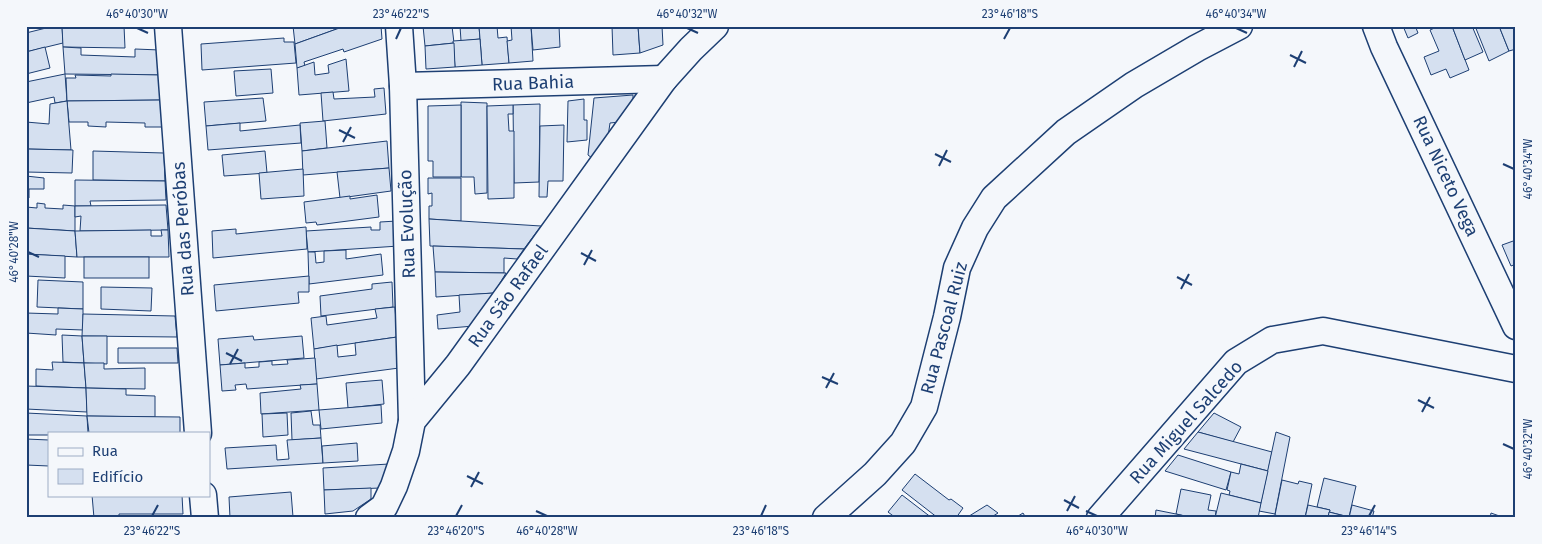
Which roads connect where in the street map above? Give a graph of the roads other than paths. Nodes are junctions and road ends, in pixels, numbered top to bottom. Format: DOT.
graph roads {
  1 [pos="168,26"];
  2 [pos="399,26"];
  3 [pos="715,26"];
  4 [pos="1238,26"];
  5 [pos="1376,26"];
  6 [pos="664,79"];
  7 [pos="403,86"];
  8 [pos="1516,326"];
  9 [pos="1516,369"];
  10 [pos="412,421"];
  11 [pos="198,432"];
  12 [pos="203,496"];
  13 [pos="204,518"];
  14 [pos="369,518"];
  15 [pos="826,518"];
  16 [pos="1100,518"];
  1 -- 11 [label="street, Rua das Peróbas"];
  2 -- 7 [label="street, Rua Evolução"];
  3 -- 6 [label="street, Rua São Rafael"];
  4 -- 15 [label="street, Rua Pascoal Ruiz"];
  5 -- 8 [label="street, Rua Niceto Vega"];
  6 -- 7 [label="street, Rua Bahia"];
  6 -- 10 [label="street, Rua São Rafael"];
  7 -- 10 [label="street, Rua Evolução"];
  9 -- 16 [label="street, Rua Miguel Salcedo"];
  10 -- 14 [label="street, Rua São Rafael"];
  12 -- 13 [label="street"];
}
